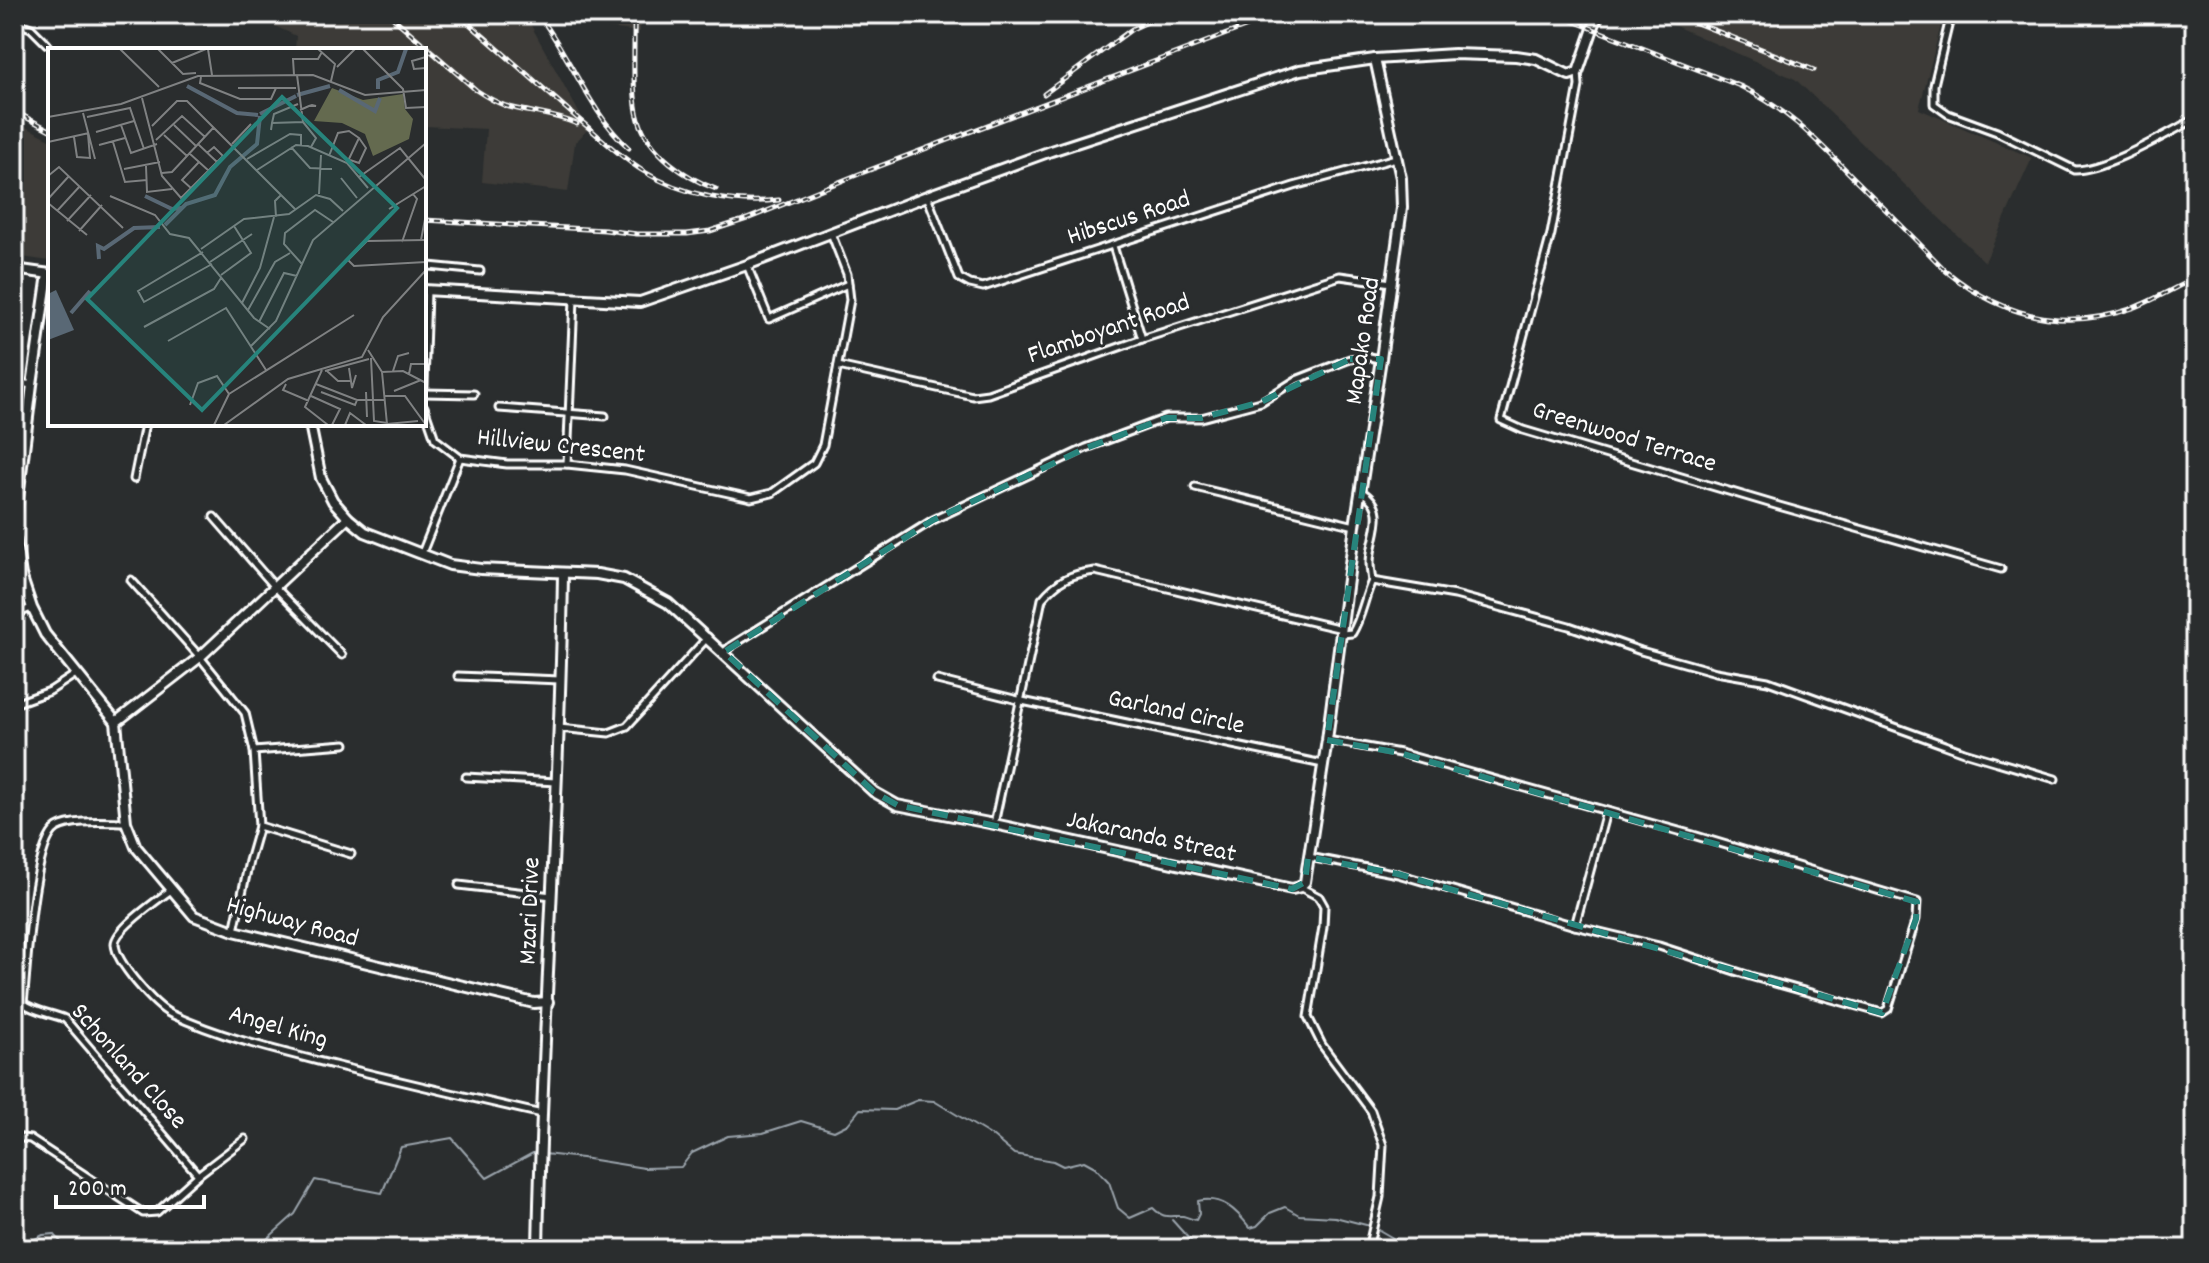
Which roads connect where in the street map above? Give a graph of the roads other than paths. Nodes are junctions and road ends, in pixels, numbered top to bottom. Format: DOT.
graph roads {
  1 [pos="1598,14"];
  2 [pos="1951,14"];
  3 [pos="14,22"];
  4 [pos="47,44"];
  5 [pos="1375,59"];
  6 [pos="1578,72"];
  7 [pos="2195,119"];
  8 [pos="1396,158"];
  9 [pos="927,196"];
  10 [pos="831,232"];
  11 [pos="1113,246"];
  12 [pos="747,265"];
  13 [pos="429,266"];
  14 [pos="14,269"];
  15 [pos="480,271"];
  16 [pos="48,274"];
  17 [pos="48,281"];
  18 [pos="1392,283"];
  19 [pos="848,284"];
  20 [pos="426,290"];
  21 [pos="574,299"];
  22 [pos="1142,339"];
  23 [pos="1381,359"];
  24 [pos="838,366"];
  25 [pos="14,382"];
  26 [pos="32,385"];
  27 [pos="426,393"];
  28 [pos="474,394"];
  29 [pos="499,408"];
  30 [pos="426,413"];
  31 [pos="569,414"];
  32 [pos="605,416"];
  33 [pos="145,426"];
  34 [pos="310,426"];
  35 [pos="460,458"];
  36 [pos="567,464"];
  37 [pos="134,479"];
  38 [pos="1195,487"];
  39 [pos="1362,492"];
  40 [pos="214,517"];
  41 [pos="348,518"];
  42 [pos="1355,526"];
  43 [pos="14,530"];
  44 [pos="422,555"];
  45 [pos="2001,569"];
  46 [pos="563,574"];
  47 [pos="131,580"];
  48 [pos="1372,581"];
  49 [pos="275,587"];
  50 [pos="32,608"];
  51 [pos="14,615"];
  52 [pos="1342,632"];
  53 [pos="708,637"];
  54 [pos="724,652"];
  55 [pos="342,655"];
  56 [pos="200,657"];
  57 [pos="76,674"];
  58 [pos="458,676"];
  59 [pos="560,680"];
  60 [pos="937,680"];
  61 [pos="1022,701"];
  62 [pos="14,704"];
  63 [pos="116,722"];
  64 [pos="558,728"];
  65 [pos="1327,740"];
  66 [pos="345,744"];
  67 [pos="254,751"];
  68 [pos="1323,764"];
  69 [pos="466,777"];
  70 [pos="2055,779"];
  71 [pos="556,782"];
  72 [pos="1606,812"];
  73 [pos="126,822"];
  74 [pos="994,824"];
  75 [pos="259,826"];
  76 [pos="351,854"];
  77 [pos="1308,857"];
  78 [pos="459,885"];
  79 [pos="1300,887"];
  80 [pos="171,890"];
  81 [pos="552,896"];
  82 [pos="1575,926"];
  83 [pos="234,931"];
  84 [pos="548,1002"];
  85 [pos="23,1003"];
  86 [pos="14,1015"];
  87 [pos="542,1114"];
  88 [pos="14,1137"];
  89 [pos="245,1139"];
  90 [pos="198,1175"];
  91 [pos="538,1249"];
  92 [pos="1368,1249"];
  1 -- 6 [label="street, Greenwood Terrace"];
  2 -- 7 [label="street"];
  3 -- 4 [label="street"];
  5 -- 6 [label="street"];
  5 -- 8 [label="street, Mapako Road"];
  5 -- 9 [label="street"];
  6 -- 45 [label="street, Greenwood Terrace"];
  8 -- 11 [label="street, Hibscus Road"];
  8 -- 18 [label="street, Mapako Road"];
  9 -- 10 [label="street"];
  9 -- 11 [label="street, Hibscus Road"];
  10 -- 12 [label="street"];
  10 -- 19 [label="street, Hillview Crescent"];
  11 -- 22 [label="street"];
  12 -- 19 [label="street"];
  12 -- 21 [label="street"];
  13 -- 15 [label="street"];
  14 -- 16 [label="street"];
  17 -- 26 [label="street"];
  18 -- 22 [label="street, Flamboyant Road"];
  18 -- 23 [label="street, Mapako Road"];
  19 -- 24 [label="street, Hillview Crescent"];
  20 -- 21 [label="street"];
  21 -- 31 [label="street"];
  22 -- 24 [label="street, Flamboyant Road"];
  23 -- 39 [label="street, Mapako Road"];
  23 -- 54 [label="street"];
  24 -- 36 [label="street, Hillview Crescent"];
  25 -- 26 [label="street"];
  26 -- 43 [label="street"];
  27 -- 28 [label="street"];
  29 -- 31 [label="street"];
  30 -- 35 [label="street, Hillview Crescent"];
  31 -- 32 [label="street"];
  31 -- 36 [label="street"];
  33 -- 37 [label="street"];
  34 -- 41 [label="street"];
  35 -- 36 [label="street, Hillview Crescent"];
  35 -- 44 [label="street"];
  38 -- 42 [label="street"];
  39 -- 42 [label="street, Mapako Road"];
  39 -- 48 [label="street"];
  40 -- 49 [label="street"];
  41 -- 44 [label="street"];
  41 -- 49 [label="street"];
  42 -- 52 [label="street, Mapako Road"];
  43 -- 50 [label="street"];
  44 -- 46 [label="street"];
  46 -- 53 [label="street, Jakaranda Streat"];
  46 -- 59 [label="street, Mzari Drive"];
  47 -- 56 [label="street"];
  48 -- 52 [label="street"];
  48 -- 70 [label="street"];
  49 -- 55 [label="street"];
  49 -- 56 [label="street"];
  50 -- 51 [label="street"];
  50 -- 57 [label="street"];
  52 -- 61 [label="street"];
  52 -- 65 [label="street, Mapako Road"];
  53 -- 54 [label="street, Jakaranda Streat"];
  53 -- 64 [label="street"];
  54 -- 74 [label="street, Jakaranda Streat"];
  56 -- 63 [label="street"];
  56 -- 67 [label="street"];
  57 -- 62 [label="street"];
  57 -- 63 [label="street"];
  58 -- 59 [label="street"];
  59 -- 64 [label="street, Mzari Drive"];
  60 -- 61 [label="street, Garland Circle"];
  61 -- 68 [label="street, Garland Circle"];
  61 -- 74 [label="street"];
  63 -- 73 [label="street, Highway Road"];
  64 -- 71 [label="street, Mzari Drive"];
  65 -- 68 [label="street, Mapako Road"];
  65 -- 72 [label="street"];
  66 -- 67 [label="street"];
  67 -- 75 [label="street"];
  68 -- 77 [label="street, Mapako Road"];
  69 -- 71 [label="street"];
  71 -- 81 [label="street, Mzari Drive"];
  72 -- 82 [label="street"];
  72 -- 82 [label="street"];
  73 -- 80 [label="street, Highway Road"];
  73 -- 85 [label="street"];
  74 -- 79 [label="street, Jakaranda Streat"];
  75 -- 76 [label="street"];
  75 -- 83 [label="street"];
  77 -- 79 [label="street, Mapako Road"];
  77 -- 82 [label="street"];
  78 -- 81 [label="street"];
  79 -- 92 [label="street"];
  80 -- 83 [label="street, Highway Road"];
  80 -- 87 [label="street, Angel King"];
  81 -- 84 [label="street, Mzari Drive"];
  83 -- 84 [label="street, Highway Road"];
  84 -- 87 [label="street, Mzari Drive"];
  85 -- 86 [label="street"];
  85 -- 90 [label="street, Schonland Close"];
  87 -- 91 [label="street, Mzari Drive"];
  88 -- 90 [label="street"];
  89 -- 90 [label="street"];
}
